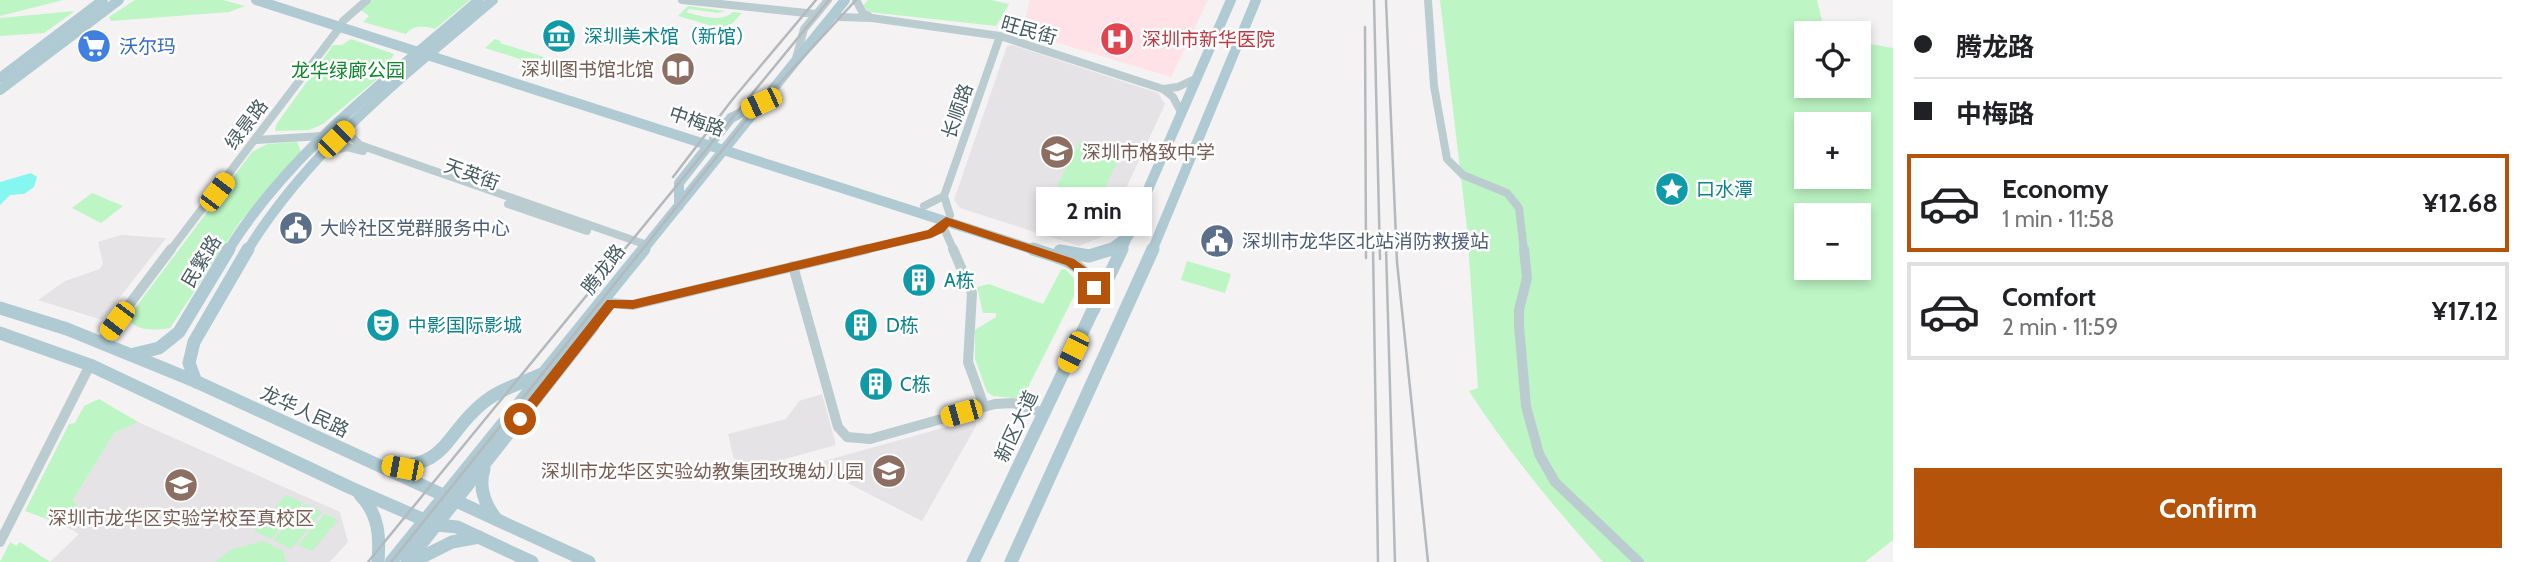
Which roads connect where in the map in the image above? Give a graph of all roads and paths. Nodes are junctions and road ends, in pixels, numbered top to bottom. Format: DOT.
graph roads {
  1 [pos="103,0"];
  2 [pos="119,0"];
  3 [pos="256,0"];
  4 [pos="275,0"];
  5 [pos="367,0"];
  6 [pos="479,0"];
  7 [pos="493,0"];
  8 [pos="682,0"];
  9 [pos="828,0"];
  10 [pos="845,0"];
  11 [pos="854,0"];
  12 [pos="1231,0"];
  13 [pos="1256,0"];
  14 [pos="1427,0"];
  15 [pos="816,14"];
  16 [pos="840,17"];
  17 [pos="872,18"];
  18 [pos="342,24"];
  19 [pos="446,35"];
  20 [pos="1000,36"];
  21 [pos="402,43"];
  22 [pos="427,51"];
  23 [pos="454,60"];
  24 [pos="795,62"];
  25 [pos="404,70"];
  26 [pos="0,78"];
  27 [pos="1197,78"];
  28 [pos="1163,89"];
  29 [pos="0,90"];
  30 [pos="761,103"];
  31 [pos="1182,114"];
  32 [pos="351,125"];
  33 [pos="322,136"];
  34 [pos="256,140"];
  35 [pos="711,142"];
  36 [pos="729,148"];
  37 [pos="321,154"];
  38 [pos="944,196"];
  39 [pos="683,204"];
  40 [pos="924,206"];
  41 [pos="947,221"];
  42 [pos="613,235"];
  43 [pos="1129,235"];
  44 [pos="646,245"];
  45 [pos="793,266"];
  46 [pos="611,303"];
  47 [pos="0,308"];
  48 [pos="1094,309"];
  49 [pos="0,333"];
  50 [pos="101,342"];
  51 [pos="130,354"];
  52 [pos="90,365"];
  53 [pos="545,372"];
  54 [pos="197,382"];
  55 [pos="984,406"];
  56 [pos="1044,413"];
  57 [pos="487,460"];
  58 [pos="369,462"];
  59 [pos="351,488"];
  60 [pos="450,498"];
  61 [pos="497,520"];
  62 [pos="430,523"];
  63 [pos="480,537"];
  64 [pos="0,542"];
  65 [pos="378,562"];
  66 [pos="391,562"];
  67 [pos="409,562"];
  68 [pos="532,562"];
  69 [pos="589,562"];
  70 [pos="973,562"];
  71 [pos="1011,562"];
  72 [pos="1639,562"];
  1 -- 26 [label="main road"];
  2 -- 29 [label="main road"];
  3 -- 18 [label="main road, 中梅路"];
  4 -- 18 [label="main road, 中梅路"];
  5 -- 18 [label="street, 绿景路"];
  6 -- 19 [label="main road, 民繁路"];
  7 -- 19 [label="main road, 民繁路"];
  8 -- 15 [label="street"];
  9 -- 15 [label="street"];
  10 -- 24 [label="main road, 腾龙路"];
  11 -- 16 [label="main road, 腾龙路"];
  11 -- 17 [label="street"];
  12 -- 27 [label="main road, 新区大道"];
  13 -- 71 [label="main road"];
  14 -- 72 [label="street"];
  15 -- 24 [label="street"];
  16 -- 17 [label="street, 旺民街"];
  16 -- 36 [label="main road, 腾龙路"];
  17 -- 20 [label="street, 旺民街"];
  18 -- 21 [label="main road, 中梅路"];
  18 -- 34 [label="street, 绿景路"];
  19 -- 21 [label="main road"];
  19 -- 22 [label="main road, 民繁路"];
  19 -- 23 [label="main road"];
  20 -- 28 [label="street, 旺民街"];
  20 -- 38 [label="street, 长顺路"];
  21 -- 22 [label="main road, 中梅路"];
  21 -- 25 [label="main road"];
  22 -- 23 [label="main road, 中梅路"];
  22 -- 25 [label="main road, 民繁路"];
  23 -- 25 [label="main road"];
  23 -- 35 [label="main road, 中梅路"];
  24 -- 30 [label="main road, 腾龙路"];
  25 -- 32 [label="main road, 民繁路"];
  25 -- 33 [label="main road, 民繁路"];
  27 -- 28 [label="street"];
  27 -- 31 [label="main road, 新区大道"];
  28 -- 31 [label="street"];
  30 -- 35 [label="main road"];
  30 -- 36 [label="main road, 腾龙路"];
  31 -- 43 [label="main road, 新区大道"];
  32 -- 37 [label="main road, 民繁路"];
  32 -- 42 [label="street, 天英街"];
  33 -- 34 [label="street"];
  33 -- 51 [label="main road, 民繁路"];
  34 -- 50 [label="street, 绿景路"];
  35 -- 36 [label="main road, 中梅路"];
  35 -- 39 [label="main road"];
  36 -- 39 [label="main road, 腾龙路"];
  36 -- 40 [label="main road, 中梅路"];
  36 -- 41 [label="main road, 中梅路"];
  37 -- 42 [label="street, 天英街"];
  37 -- 54 [label="main road, 民繁路"];
  38 -- 40 [label="street"];
  38 -- 41 [label="street"];
  39 -- 44 [label="main road, 腾龙路"];
  39 -- 46 [label="main road, 腾龙路"];
  40 -- 41 [label="main road, 中梅路"];
  41 -- 43 [label="main road, 中梅路"];
  41 -- 45 [label="street"];
  41 -- 48 [label="main road, 中梅路"];
  41 -- 55 [label="street"];
  42 -- 44 [label="street, 天英街"];
  43 -- 48 [label="main road, 新区大道"];
  44 -- 53 [label="main road, 腾龙路"];
  45 -- 46 [label="street"];
  45 -- 55 [label="street"];
  46 -- 57 [label="main road, 腾龙路"];
  47 -- 50 [label="main road, 龙华人民路"];
  48 -- 56 [label="main road, 新区大道"];
  49 -- 52 [label="main road"];
  50 -- 51 [label="main road, 龙华人民路"];
  51 -- 54 [label="main road, 龙华人民路"];
  52 -- 59 [label="main road"];
  52 -- 64 [label="street"];
  53 -- 58 [label="main road"];
  53 -- 60 [label="main road, 腾龙路"];
  54 -- 58 [label="main road, 龙华人民路"];
  55 -- 56 [label="street"];
  56 -- 70 [label="main road, 新区大道"];
  57 -- 60 [label="main road, 腾龙路"];
  57 -- 61 [label="main road"];
  58 -- 60 [label="main road, 龙华人民路"];
  59 -- 62 [label="main road"];
  59 -- 65 [label="main road"];
  60 -- 61 [label="main road, 龙华人民路"];
  60 -- 62 [label="main road, 腾龙路"];
  61 -- 69 [label="main road, 龙华人民路"];
  62 -- 63 [label="main road"];
  62 -- 66 [label="main road, 腾龙路"];
  62 -- 67 [label="main road, 腾龙路"];
  63 -- 67 [label="main road"];
  63 -- 68 [label="main road"];
}
